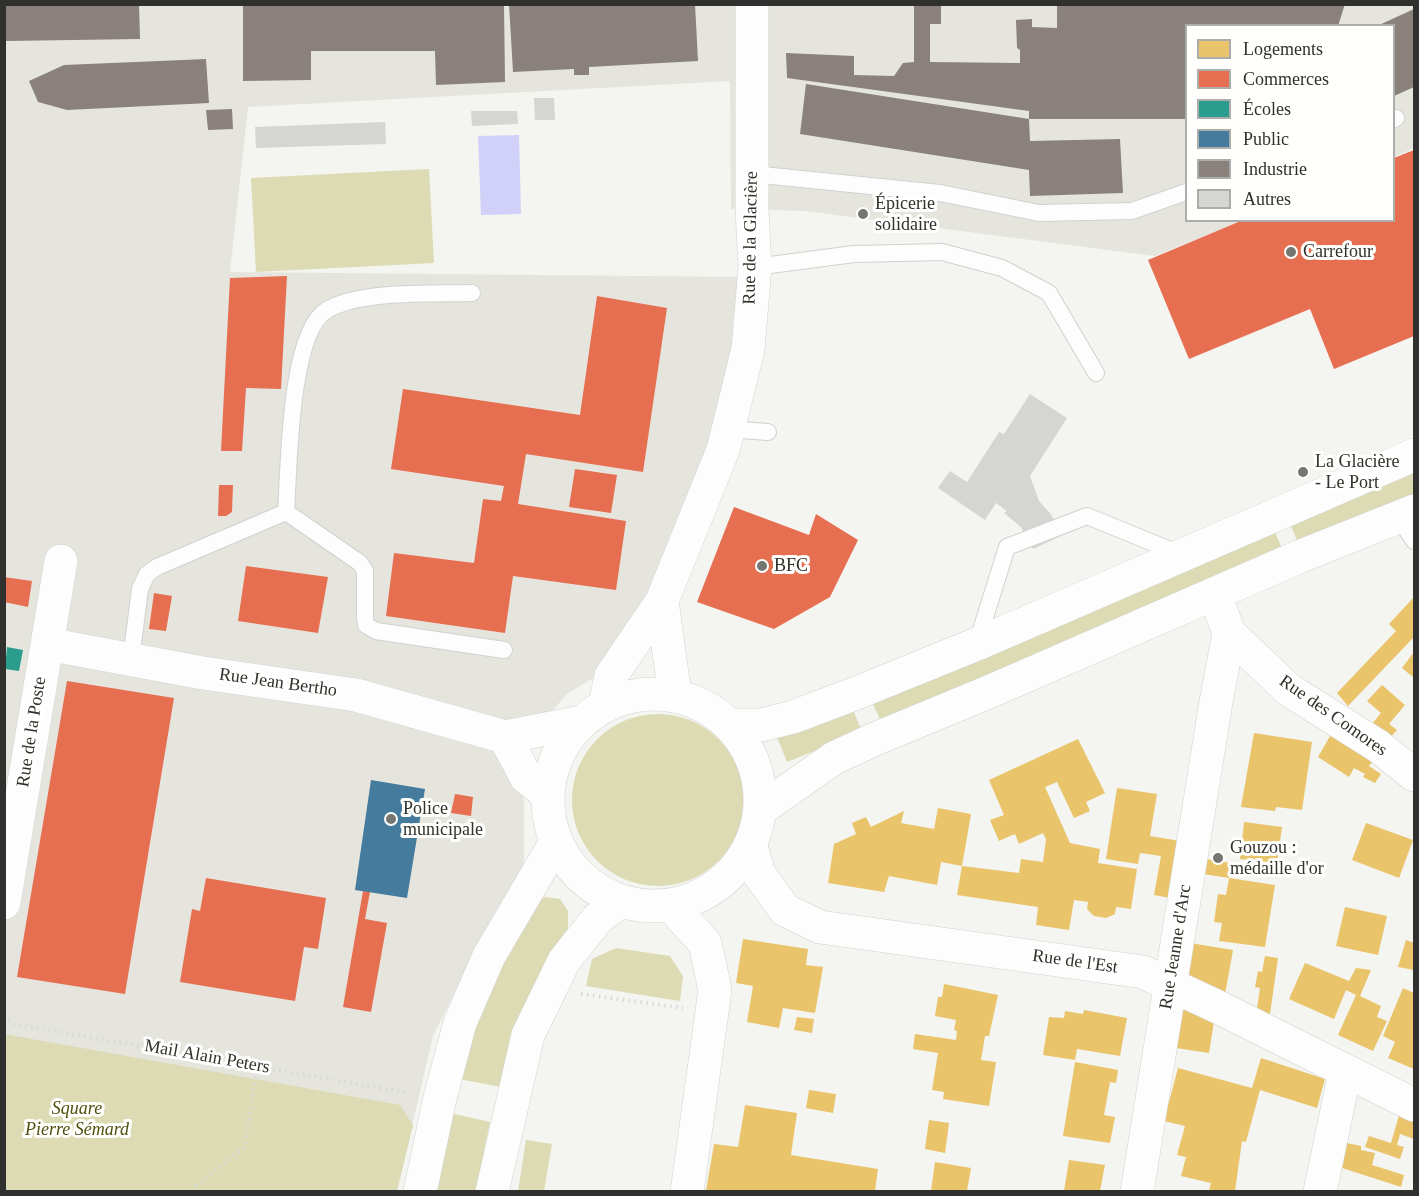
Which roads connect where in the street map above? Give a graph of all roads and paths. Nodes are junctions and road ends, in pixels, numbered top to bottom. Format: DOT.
graph roads {
  1 [pos="752,4"];
  2 [pos="752,174"];
  3 [pos="1185,192"];
  4 [pos="755,267"];
  5 [pos="472,293"];
  6 [pos="1096,373"];
  7 [pos="728,429"];
  8 [pos="768,432"];
  9 [pos="1414,455"];
  10 [pos="285,513"];
  11 [pos="1409,523"];
  12 [pos="1183,555"];
  13 [pos="61,561"];
  14 [pos="1215,595"];
  15 [pos="662,601"];
  16 [pos="1229,633"];
  17 [pos="47,644"];
  18 [pos="977,644"];
  19 [pos="504,650"];
  20 [pos="131,659"];
  21 [pos="1289,690"];
  22 [pos="675,696"];
  23 [pos="1216,702"];
  24 [pos="593,714"];
  25 [pos="729,725"];
  26 [pos="505,737"];
  27 [pos="1414,775"];
  28 [pos="547,794"];
  29 [pos="761,809"];
  30 [pos="556,842"];
  31 [pos="751,846"];
  32 [pos="620,902"];
  33 [pos="4,903"];
  34 [pos="671,906"];
  35 [pos="1170,984"];
  36 [pos="572,993"];
  37 [pos="690,1009"];
  38 [pos="4,1016"];
  39 [pos="257,1066"];
  40 [pos="1346,1072"];
  41 [pos="411,1094"];
  42 [pos="1414,1105"];
  43 [pos="196,1186"];
  44 [pos="420,1191"];
  45 [pos="492,1191"];
  46 [pos="687,1191"];
  47 [pos="1137,1191"];
  48 [pos="1320,1191"];
  1 -- 2 [label="street, Rue de la Glacière"];
  2 -- 3 [label="lane"];
  2 -- 4 [label="street, Rue de la Glacière"];
  4 -- 6 [label="lane"];
  4 -- 7 [label="street, Rue de la Glacière"];
  5 -- 10 [label="lane"];
  7 -- 8 [label="lane"];
  7 -- 15 [label="street, Rue de la Glacière"];
  9 -- 12 [label="street"];
  10 -- 19 [label="lane"];
  10 -- 20 [label="lane"];
  11 -- 14 [label="street"];
  12 -- 18 [label="street"];
  12 -- 18 [label="lane"];
  13 -- 17 [label="street, Rue de la Poste"];
  14 -- 16 [label="street, Rue des Comores"];
  14 -- 29 [label="street"];
  15 -- 22 [label="street, Rue de la Glacière"];
  15 -- 24 [label="street, Rue de la Glacière"];
  16 -- 21 [label="street, Rue des Comores"];
  16 -- 23 [label="street, Rue Jeanne d'Arc"];
  17 -- 20 [label="street, Rue Jean Bertho"];
  17 -- 33 [label="street, Rue de la Poste"];
  18 -- 25 [label="street"];
  20 -- 26 [label="street, Rue Jean Bertho"];
  21 -- 23 [label="street"];
  21 -- 27 [label="street, Rue des Comores"];
  22 -- 24 [label="street"];
  22 -- 25 [label="street"];
  23 -- 35 [label="street, Rue Jeanne d'Arc"];
  24 -- 26 [label="street, Rue Jean Bertho"];
  24 -- 28 [label="street"];
  25 -- 29 [label="street"];
  26 -- 28 [label="street"];
  28 -- 30 [label="street"];
  29 -- 31 [label="street"];
  30 -- 32 [label="street"];
  30 -- 44 [label="street"];
  31 -- 34 [label="street"];
  31 -- 35 [label="street, Rue de l'Est"];
  32 -- 34 [label="street"];
  32 -- 45 [label="street"];
  34 -- 46 [label="street"];
  35 -- 40 [label="street, Rue de l'Est"];
  35 -- 47 [label="street, Rue Jeanne d'Arc"];
  36 -- 37 [label="path"];
  38 -- 39 [label="path, Mail Alain Peters"];
  39 -- 41 [label="path, Mail Alain Peters"];
  39 -- 43 [label="path"];
  40 -- 42 [label="street, Rue de l'Est"];
  40 -- 48 [label="street"];
}
